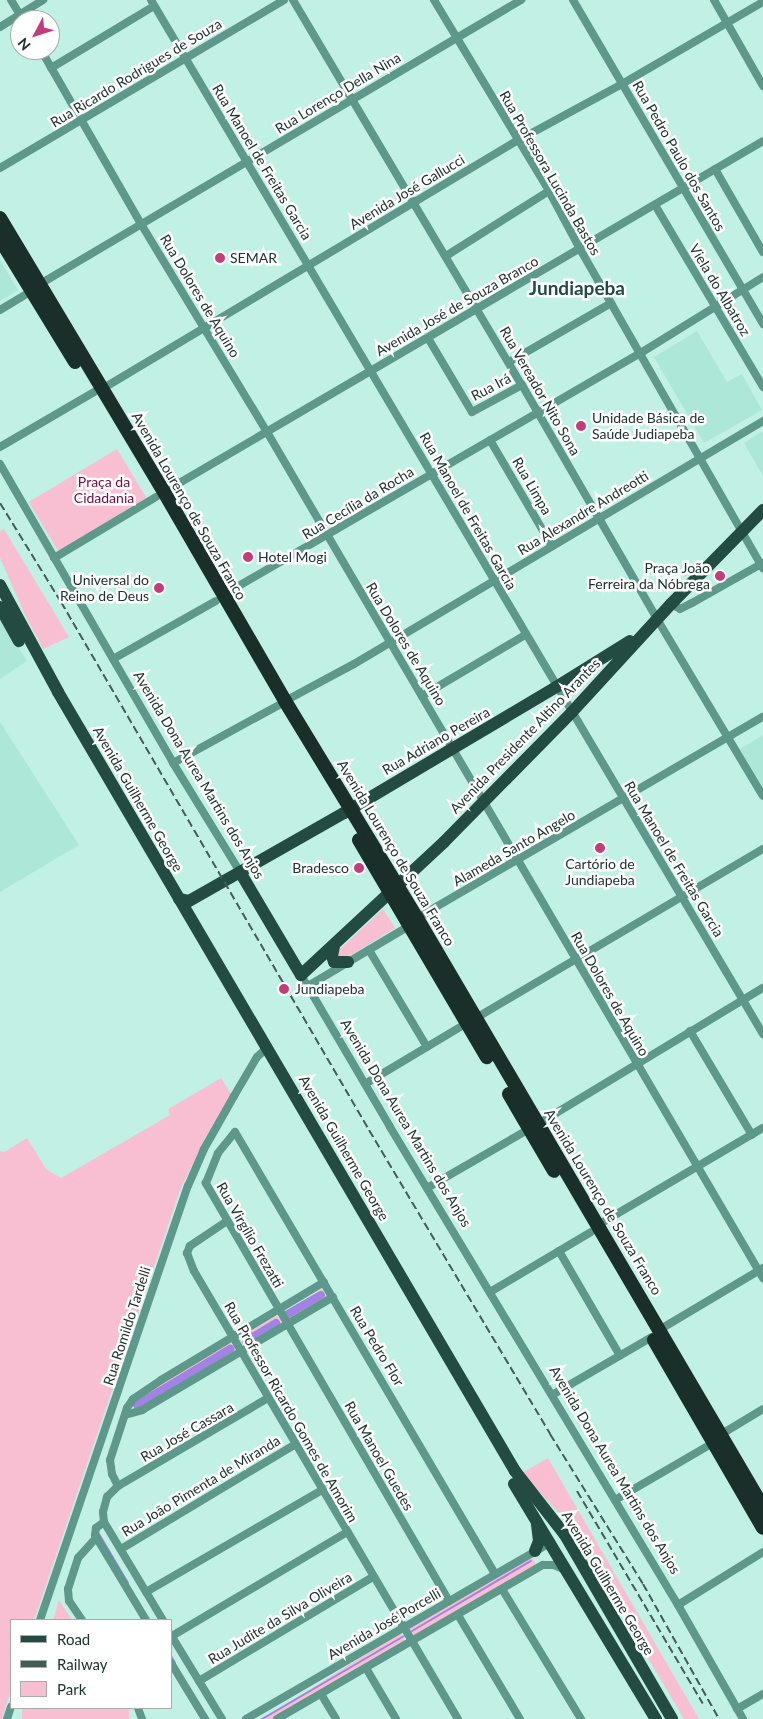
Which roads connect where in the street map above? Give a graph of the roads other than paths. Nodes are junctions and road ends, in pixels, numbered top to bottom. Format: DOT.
graph roads {
  1 [pos="43,0"];
  2 [pos="284,0"];
  3 [pos="293,0"];
  4 [pos="434,0"];
  5 [pos="521,0"];
  6 [pos="573,0"];
  7 [pos="714,0"];
  8 [pos="763,2"];
  9 [pos="152,3"];
  10 [pos="30,10"];
  11 [pos="727,23"];
  12 [pos="456,38"];
  13 [pos="187,58"];
  14 [pos="47,60"];
  15 [pos="52,68"];
  16 [pos="622,84"];
  17 [pos="763,86"];
  18 [pos="351,100"];
  19 [pos="83,120"];
  20 [pos="517,141"];
  21 [pos="763,141"];
  22 [pos="247,162"];
  23 [pos="0,168"];
  24 [pos="715,169"];
  25 [pos="683,188"];
  26 [pos="549,191"];
  27 [pos="414,203"];
  28 [pos="655,205"];
  29 [pos="0,218"];
  30 [pos="141,224"];
  31 [pos="0,239"];
  32 [pos="580,249"];
  33 [pos="763,252"];
  34 [pos="446,256"];
  35 [pos="309,265"];
  36 [pos="763,278"];
  37 [pos="36,287"];
  38 [pos="743,290"];
  39 [pos="611,302"];
  40 [pos="715,306"];
  41 [pos="0,310"];
  42 [pos="478,310"];
  43 [pos="763,324"];
  44 [pos="205,328"];
  45 [pos="428,338"];
  46 [pos="639,354"];
  47 [pos="509,362"];
  48 [pos="372,371"];
  49 [pos="522,385"];
  50 [pos="763,387"];
  51 [pos="98,391"];
  52 [pos="538,411"];
  53 [pos="763,420"];
  54 [pos="267,432"];
  55 [pos="490,440"];
  56 [pos="0,447"];
  57 [pos="699,459"];
  58 [pos="0,464"];
  59 [pos="432,474"];
  60 [pos="160,495"];
  61 [pos="763,510"];
  62 [pos="600,518"];
  63 [pos="742,531"];
  64 [pos="328,536"];
  65 [pos="552,546"];
  66 [pos="54,558"];
  67 [pos="762,565"];
  68 [pos="494,580"];
  69 [pos="0,585"];
  70 [pos="220,598"];
  71 [pos="671,604"];
  72 [pos="0,607"];
  73 [pos="656,619"];
  74 [pos="645,632"];
  75 [pos="525,635"];
  76 [pos="390,642"];
  77 [pos="113,659"];
  78 [pos="556,687"];
  79 [pos="422,696"];
  80 [pos="282,703"];
  81 [pos="572,712"];
  82 [pos="763,717"];
  83 [pos="728,738"];
  84 [pos="452,748"];
  85 [pos="173,763"];
  86 [pos="763,796"];
  87 [pos="624,798"];
  88 [pos="483,800"];
  89 [pos="347,811"];
  90 [pos="763,849"];
  91 [pos="518,860"];
  92 [pos="240,872"];
  93 [pos="394,890"];
  94 [pos="681,896"];
  95 [pos="185,903"];
  96 [pos="413,922"];
  97 [pos="334,946"];
  98 [pos="369,950"];
  99 [pos="576,960"];
  100 [pos="348,962"];
  101 [pos="305,980"];
  102 [pos="763,988"];
  103 [pos="743,1000"];
  104 [pos="471,1021"];
  105 [pos="690,1031"];
  106 [pos="763,1034"];
  107 [pos="427,1047"];
  108 [pos="265,1050"];
  109 [pos="636,1063"];
  110 [pos="365,1084"];
  111 [pos="534,1126"];
  112 [pos="763,1128"];
  113 [pos="235,1132"];
  114 [pos="752,1135"];
  115 [pos="696,1167"];
  116 [pos="427,1188"];
  117 [pos="227,1221"];
  118 [pos="594,1229"];
  119 [pos="559,1251"];
  120 [pos="762,1272"];
  121 [pos="324,1282"];
  122 [pos="490,1292"];
  123 [pos="333,1297"];
  124 [pos="279,1310"];
  125 [pos="287,1324"];
  126 [pos="656,1334"];
  127 [pos="232,1337"];
  128 [pos="241,1352"];
  129 [pos="620,1356"];
  130 [pos="552,1395"];
  131 [pos="268,1398"];
  132 [pos="763,1409"];
  133 [pos="125,1415"];
  134 [pos="717,1439"];
  135 [pos="294,1445"];
  136 [pos="118,1486"];
  137 [pos="322,1490"];
  138 [pos="615,1500"];
  139 [pos="763,1507"];
  140 [pos="534,1517"];
  141 [pos="104,1522"];
  142 [pos="763,1528"];
  143 [pos="347,1532"];
  144 [pos="96,1538"];
  145 [pos="551,1542"];
  146 [pos="121,1549"];
  147 [pos="535,1551"];
  148 [pos="763,1552"];
  149 [pos="543,1565"];
  150 [pos="582,1565"];
  151 [pos="569,1573"];
  152 [pos="496,1574"];
  153 [pos="374,1577"];
  154 [pos="502,1589"];
  155 [pos="146,1592"];
  156 [pos="449,1601"];
  157 [pos="678,1605"];
  158 [pos="458,1615"];
  159 [pos="40,1619"];
  160 [pos="81,1619"];
  161 [pos="145,1619"];
  162 [pos="161,1619"];
  163 [pos="404,1627"];
  164 [pos="172,1635"];
  165 [pos="412,1641"];
  166 [pos="172,1665"];
  167 [pos="366,1668"];
  168 [pos="199,1681"];
  169 [pos="321,1694"];
  170 [pos="763,1694"];
  171 [pos="737,1709"];
  172 [pos="205,1719"];
  173 [pos="222,1719"];
  174 [pos="246,1719"];
  175 [pos="277,1719"];
  176 [pos="336,1719"];
  177 [pos="396,1719"];
  178 [pos="458,1719"];
  179 [pos="520,1719"];
  180 [pos="581,1719"];
  181 [pos="656,1719"];
  182 [pos="672,1719"];
  183 [pos="743,1719"];
  1 -- 10 [label="street"];
  2 -- 13 [label="street, Rua Ricardo Rodrigues de Souza"];
  3 -- 18 [label="street, Rua Vereador Nito Sona"];
  4 -- 12 [label="street, Rua Professora Lucinda Bastos"];
  5 -- 12 [label="street, Rua Lorenço Della Nina"];
  6 -- 16 [label="street, Rua Pedro Paulo dos Santos"];
  7 -- 11 [label="street"];
  8 -- 11 [label="street, Avenida José Gallucci"];
  9 -- 13 [label="street, Rua Manoel de Freitas Garcia"];
  9 -- 15 [label="street"];
  11 -- 16 [label="street, Avenida José Gallucci"];
  11 -- 17 [label="street"];
  12 -- 18 [label="street, Rua Lorenço Della Nina"];
  12 -- 20 [label="street, Rua Professora Lucinda Bastos"];
  13 -- 19 [label="street, Rua Ricardo Rodrigues de Souza"];
  13 -- 22 [label="street, Rua Manoel de Freitas Garcia"];
  14 -- 15 [label="street, Rua Dolores de Aquino"];
  15 -- 19 [label="street, Rua Dolores de Aquino"];
  16 -- 20 [label="street, Avenida José Gallucci"];
  16 -- 25 [label="street, Rua Pedro Paulo dos Santos"];
  18 -- 22 [label="street, Rua Lorenço Della Nina"];
  18 -- 27 [label="street, Rua Vereador Nito Sona"];
  19 -- 23 [label="street, Rua Ricardo Rodrigues de Souza"];
  19 -- 30 [label="street, Rua Dolores de Aquino"];
  20 -- 26 [label="street, Rua Professora Lucinda Bastos"];
  20 -- 27 [label="street, Avenida José Gallucci"];
  21 -- 24 [label="street, Avenida José de Souza Branco"];
  22 -- 30 [label="street, Rua Lorenço Della Nina"];
  22 -- 35 [label="street, Rua Manoel de Freitas Garcia"];
  24 -- 25 [label="street, Avenida José de Souza Branco"];
  24 -- 33 [label="street"];
  25 -- 28 [label="street, Avenida José de Souza Branco"];
  25 -- 38 [label="street, Rua Pedro Paulo dos Santos"];
  26 -- 32 [label="street, Rua Professora Lucinda Bastos"];
  26 -- 34 [label="street"];
  27 -- 34 [label="street, Rua Vereador Nito Sona"];
  27 -- 35 [label="street, Avenida José Gallucci"];
  28 -- 32 [label="street, Avenida José de Souza Branco"];
  28 -- 40 [label="street, Viela do Albatroz"];
  29 -- 37 [label="highway, Avenida Lourenço de Souza Franco"];
  30 -- 37 [label="street, Rua Lorenço Della Nina"];
  30 -- 44 [label="street, Rua Dolores de Aquino"];
  31 -- 37 [label="highway, Avenida Lourenço de Souza Franco"];
  32 -- 39 [label="street, Rua Professora Lucinda Bastos"];
  32 -- 42 [label="street, Avenida José de Souza Branco"];
  34 -- 42 [label="street, Rua Vereador Nito Sona"];
  35 -- 44 [label="street, Avenida José Gallucci"];
  35 -- 48 [label="street, Rua Manoel de Freitas Garcia"];
  36 -- 38 [label="street, Rua Cecília da Rocha"];
  37 -- 41 [label="street, Rua Lorenço Della Nina"];
  37 -- 51 [label="highway, Avenida Lourenço de Souza Franco"];
  38 -- 40 [label="street, Rua Cecília da Rocha"];
  38 -- 43 [label="street, Rua Pedro Paulo dos Santos"];
  39 -- 46 [label="street, Rua Professora Lucinda Bastos"];
  39 -- 47 [label="street"];
  40 -- 46 [label="street, Rua Cecília da Rocha"];
  40 -- 50 [label="street, Viela do Albatroz"];
  42 -- 45 [label="street, Avenida José de Souza Branco"];
  42 -- 47 [label="street, Rua Vereador Nito Sona"];
  44 -- 51 [label="street, Avenida José Gallucci"];
  44 -- 54 [label="street, Rua Dolores de Aquino"];
  45 -- 48 [label="street, Avenida José de Souza Branco"];
  45 -- 49 [label="street, Rua Irá"];
  46 -- 52 [label="street, Rua Cecília da Rocha"];
  46 -- 57 [label="street, Rua Professora Lucinda Bastos"];
  47 -- 49 [label="street, Rua Vereador Nito Sona"];
  48 -- 54 [label="street, Avenida José de Souza Branco"];
  48 -- 59 [label="street, Rua Manoel de Freitas Garcia"];
  49 -- 52 [label="street, Rua Vereador Nito Sona"];
  51 -- 56 [label="street, Avenida José Gallucci"];
  51 -- 60 [label="highway, Avenida Lourenço de Souza Franco"];
  52 -- 55 [label="street, Rua Cecília da Rocha"];
  52 -- 62 [label="street, Rua Vereador Nito Sona"];
  53 -- 57 [label="street, Rua Alexandre Andreotti"];
  54 -- 60 [label="street, Avenida José de Souza Branco"];
  54 -- 64 [label="street, Rua Dolores de Aquino"];
  55 -- 59 [label="street, Rua Cecília da Rocha"];
  55 -- 65 [label="street, Rua Limpa"];
  57 -- 62 [label="street, Rua Alexandre Andreotti"];
  57 -- 63 [label="street, Rua Professora Lucinda Bastos"];
  58 -- 66 [label="street, Avenida Dona Aurea Martins dos Anjos"];
  59 -- 64 [label="street, Rua Cecília da Rocha"];
  59 -- 68 [label="street, Rua Manoel de Freitas Garcia"];
  60 -- 66 [label="street, Avenida José de Souza Branco"];
  60 -- 70 [label="highway, Avenida Lourenço de Souza Franco"];
  61 -- 63 [label="main road, Avenida Presidente Altino Arantes"];
  62 -- 65 [label="street, Rua Alexandre Andreotti"];
  62 -- 73 [label="street, Rua Vereador Nito Sona"];
  63 -- 67 [label="street, Rua Professora Lucinda Bastos"];
  63 -- 71 [label="main road, Avenida Presidente Altino Arantes"];
  64 -- 70 [label="street, Rua Cecília da Rocha"];
  64 -- 76 [label="street, Rua Dolores de Aquino"];
  65 -- 68 [label="street, Rua Alexandre Andreotti"];
  66 -- 77 [label="street, Avenida Dona Aurea Martins dos Anjos"];
  67 -- 71 [label="street"];
  68 -- 75 [label="street, Rua Manoel de Freitas Garcia"];
  68 -- 76 [label="street, Rua Alexandre Andreotti"];
  69 -- 95 [label="main road, Avenida Guilherme George"];
  70 -- 77 [label="street, Rua Cecília da Rocha"];
  70 -- 80 [label="highway, Avenida Lourenço de Souza Franco"];
  71 -- 73 [label="main road, Avenida Presidente Altino Arantes"];
  72 -- 108 [label="main road, Avenida Guilherme George"];
  73 -- 74 [label="main road, Avenida Presidente Altino Arantes"];
  73 -- 83 [label="street, Rua Vereador Nito Sona"];
  74 -- 78 [label="main road, Rua Adriano Pereira"];
  74 -- 81 [label="main road, Avenida Presidente Altino Arantes"];
  75 -- 78 [label="street, Rua Manoel de Freitas Garcia"];
  75 -- 79 [label="street"];
  76 -- 79 [label="street, Rua Dolores de Aquino"];
  76 -- 80 [label="street, Rua Alexandre Andreotti"];
  77 -- 85 [label="street, Avenida Dona Aurea Martins dos Anjos"];
  78 -- 81 [label="street, Rua Manoel de Freitas Garcia"];
  78 -- 84 [label="main road, Rua Adriano Pereira"];
  79 -- 84 [label="street, Rua Dolores de Aquino"];
  80 -- 85 [label="street, Rua Alexandre Andreotti"];
  80 -- 89 [label="highway, Avenida Lourenço de Souza Franco"];
  81 -- 87 [label="street, Rua Manoel de Freitas Garcia"];
  81 -- 88 [label="main road, Avenida Presidente Altino Arantes"];
  82 -- 83 [label="street, Alameda Santo Angelo"];
  83 -- 86 [label="street, Rua Vereador Nito Sona"];
  83 -- 87 [label="street, Alameda Santo Angelo"];
  84 -- 88 [label="street, Rua Dolores de Aquino"];
  84 -- 89 [label="main road, Rua Adriano Pereira"];
  85 -- 92 [label="street, Avenida Dona Aurea Martins dos Anjos"];
  87 -- 91 [label="street, Alameda Santo Angelo"];
  87 -- 94 [label="street, Rua Manoel de Freitas Garcia"];
  88 -- 91 [label="street, Rua Dolores de Aquino"];
  88 -- 93 [label="main road, Avenida Presidente Altino Arantes"];
  89 -- 92 [label="main road, Rua Adriano Pereira"];
  89 -- 93 [label="highway, Avenida Lourenço de Souza Franco"];
  90 -- 94 [label="street"];
  91 -- 96 [label="street, Alameda Santo Angelo"];
  91 -- 99 [label="street, Rua Dolores de Aquino"];
  92 -- 95 [label="main road, Rua Adriano Pereira"];
  92 -- 101 [label="main road, Avenida Dona Aurea Martins dos Anjos"];
  93 -- 96 [label="highway, Avenida Lourenço de Souza Franco"];
  93 -- 97 [label="main road, Avenida Presidente Altino Arantes"];
  94 -- 99 [label="street"];
  94 -- 103 [label="street, Rua Manoel de Freitas Garcia"];
  95 -- 108 [label="main road, Avenida Guilherme George"];
  96 -- 98 [label="street, Alameda Santo Angelo"];
  96 -- 104 [label="highway, Avenida Lourenço de Souza Franco"];
  97 -- 100 [label="main road"];
  97 -- 101 [label="main road, Avenida Presidente Altino Arantes"];
  98 -- 100 [label="street, Alameda Santo Angelo"];
  98 -- 107 [label="street"];
  99 -- 104 [label="street"];
  99 -- 109 [label="street, Rua Dolores de Aquino"];
  100 -- 101 [label="street, Alameda Santo Angelo"];
  101 -- 110 [label="street, Avenida Dona Aurea Martins dos Anjos"];
  102 -- 103 [label="street"];
  103 -- 105 [label="street"];
  103 -- 106 [label="street, Rua Manoel de Freitas Garcia"];
  104 -- 107 [label="street"];
  104 -- 111 [label="highway, Avenida Lourenço de Souza Franco"];
  105 -- 109 [label="street"];
  105 -- 114 [label="street"];
  107 -- 110 [label="street"];
  108 -- 140 [label="main road, Avenida Guilherme George"];
  108 -- 150 [label="main road, Avenida Guilherme George"];
  108 -- 159 [label="street, Rua Romildo Tardelli"];
  109 -- 111 [label="street"];
  109 -- 115 [label="street, Rua Dolores de Aquino"];
  110 -- 116 [label="street, Avenida Dona Aurea Martins dos Anjos"];
  111 -- 116 [label="street"];
  111 -- 118 [label="highway, Avenida Lourenço de Souza Franco"];
  112 -- 114 [label="street"];
  113 -- 117 [label="street, Rua Virgílio Frezatti"];
  113 -- 121 [label="street, Rua Pedro Flor"];
  114 -- 115 [label="street"];
  115 -- 118 [label="street"];
  115 -- 120 [label="street, Rua Dolores de Aquino"];
  116 -- 122 [label="street, Avenida Dona Aurea Martins dos Anjos"];
  117 -- 124 [label="street, Rua Virgílio Frezatti"];
  117 -- 127 [label="street, Rua Professor Ricardo Gomes de Amorim"];
  118 -- 119 [label="street"];
  118 -- 126 [label="highway, Avenida Lourenço de Souza Franco"];
  119 -- 122 [label="street"];
  119 -- 129 [label="street"];
  120 -- 126 [label="street"];
  121 -- 123 [label="street, Rua Pedro Flor"];
  121 -- 124 [label="street"];
  122 -- 130 [label="street, Avenida Dona Aurea Martins dos Anjos"];
  123 -- 125 [label="street"];
  123 -- 152 [label="street, Rua Pedro Flor"];
  124 -- 125 [label="street, Rua Virgílio Frezatti"];
  124 -- 127 [label="street"];
  125 -- 128 [label="street"];
  125 -- 156 [label="street, Rua Manoel Guedes"];
  126 -- 129 [label="street"];
  126 -- 134 [label="highway, Avenida Lourenço de Souza Franco"];
  127 -- 128 [label="street, Rua Professor Ricardo Gomes de Amorim"];
  127 -- 133 [label="street"];
  128 -- 131 [label="street, Rua Professor Ricardo Gomes de Amorim"];
  128 -- 133 [label="street"];
  129 -- 130 [label="street"];
  130 -- 138 [label="street, Avenida Dona Aurea Martins dos Anjos"];
  131 -- 135 [label="street, Rua Professor Ricardo Gomes de Amorim"];
  131 -- 136 [label="street, Rua José Cassara"];
  132 -- 134 [label="street"];
  133 -- 136 [label="street"];
  134 -- 138 [label="street"];
  134 -- 139 [label="highway, Avenida Lourenço de Souza Franco"];
  134 -- 142 [label="highway, Avenida Lourenço de Souza Franco"];
  135 -- 137 [label="street, Rua Professor Ricardo Gomes de Amorim"];
  135 -- 146 [label="street, Rua João Pimenta de Miranda"];
  136 -- 141 [label="street"];
  137 -- 143 [label="street, Rua Professor Ricardo Gomes de Amorim"];
  137 -- 155 [label="street"];
  138 -- 157 [label="street, Avenida Dona Aurea Martins dos Anjos"];
  140 -- 145 [label="main road, Avenida Guilherme George"];
  140 -- 147 [label="main road"];
  141 -- 144 [label="street"];
  141 -- 146 [label="street"];
  143 -- 153 [label="street, Rua Professor Ricardo Gomes de Amorim"];
  143 -- 164 [label="street"];
  144 -- 160 [label="street"];
  144 -- 161 [label="street"];
  145 -- 147 [label="street, Avenida José Porcelli"];
  145 -- 150 [label="main road"];
  145 -- 151 [label="main road, Avenida Guilherme George"];
  146 -- 155 [label="street"];
  147 -- 149 [label="street"];
  147 -- 152 [label="street, Avenida José Porcelli"];
  148 -- 157 [label="street"];
  149 -- 151 [label="street"];
  149 -- 154 [label="street, Avenida José Porcelli"];
  150 -- 182 [label="main road, Avenida Guilherme George"];
  151 -- 181 [label="main road, Avenida Guilherme George"];
  152 -- 156 [label="street, Avenida José Porcelli"];
  153 -- 163 [label="street, Rua Professor Ricardo Gomes de Amorim"];
  153 -- 168 [label="street, Rua Judite da Silva Oliveira"];
  154 -- 158 [label="street, Avenida José Porcelli"];
  154 -- 180 [label="street"];
  155 -- 162 [label="street"];
  156 -- 163 [label="street, Avenida José Porcelli"];
  157 -- 171 [label="street, Avenida Dona Aurea Martins dos Anjos"];
  158 -- 165 [label="street, Avenida José Porcelli"];
  158 -- 179 [label="street"];
  163 -- 165 [label="street, Rua Professor Ricardo Gomes de Amorim"];
  163 -- 174 [label="street, Avenida José Porcelli"];
  164 -- 168 [label="street"];
  165 -- 167 [label="street, Avenida José Porcelli"];
  165 -- 178 [label="street, Rua Professor Ricardo Gomes de Amorim"];
  166 -- 172 [label="street"];
  167 -- 169 [label="street, Avenida José Porcelli"];
  167 -- 177 [label="street"];
  168 -- 173 [label="street"];
  169 -- 175 [label="street, Avenida José Porcelli"];
  169 -- 176 [label="street"];
  170 -- 171 [label="street"];
  171 -- 183 [label="street, Avenida Dona Aurea Martins dos Anjos"];
}
